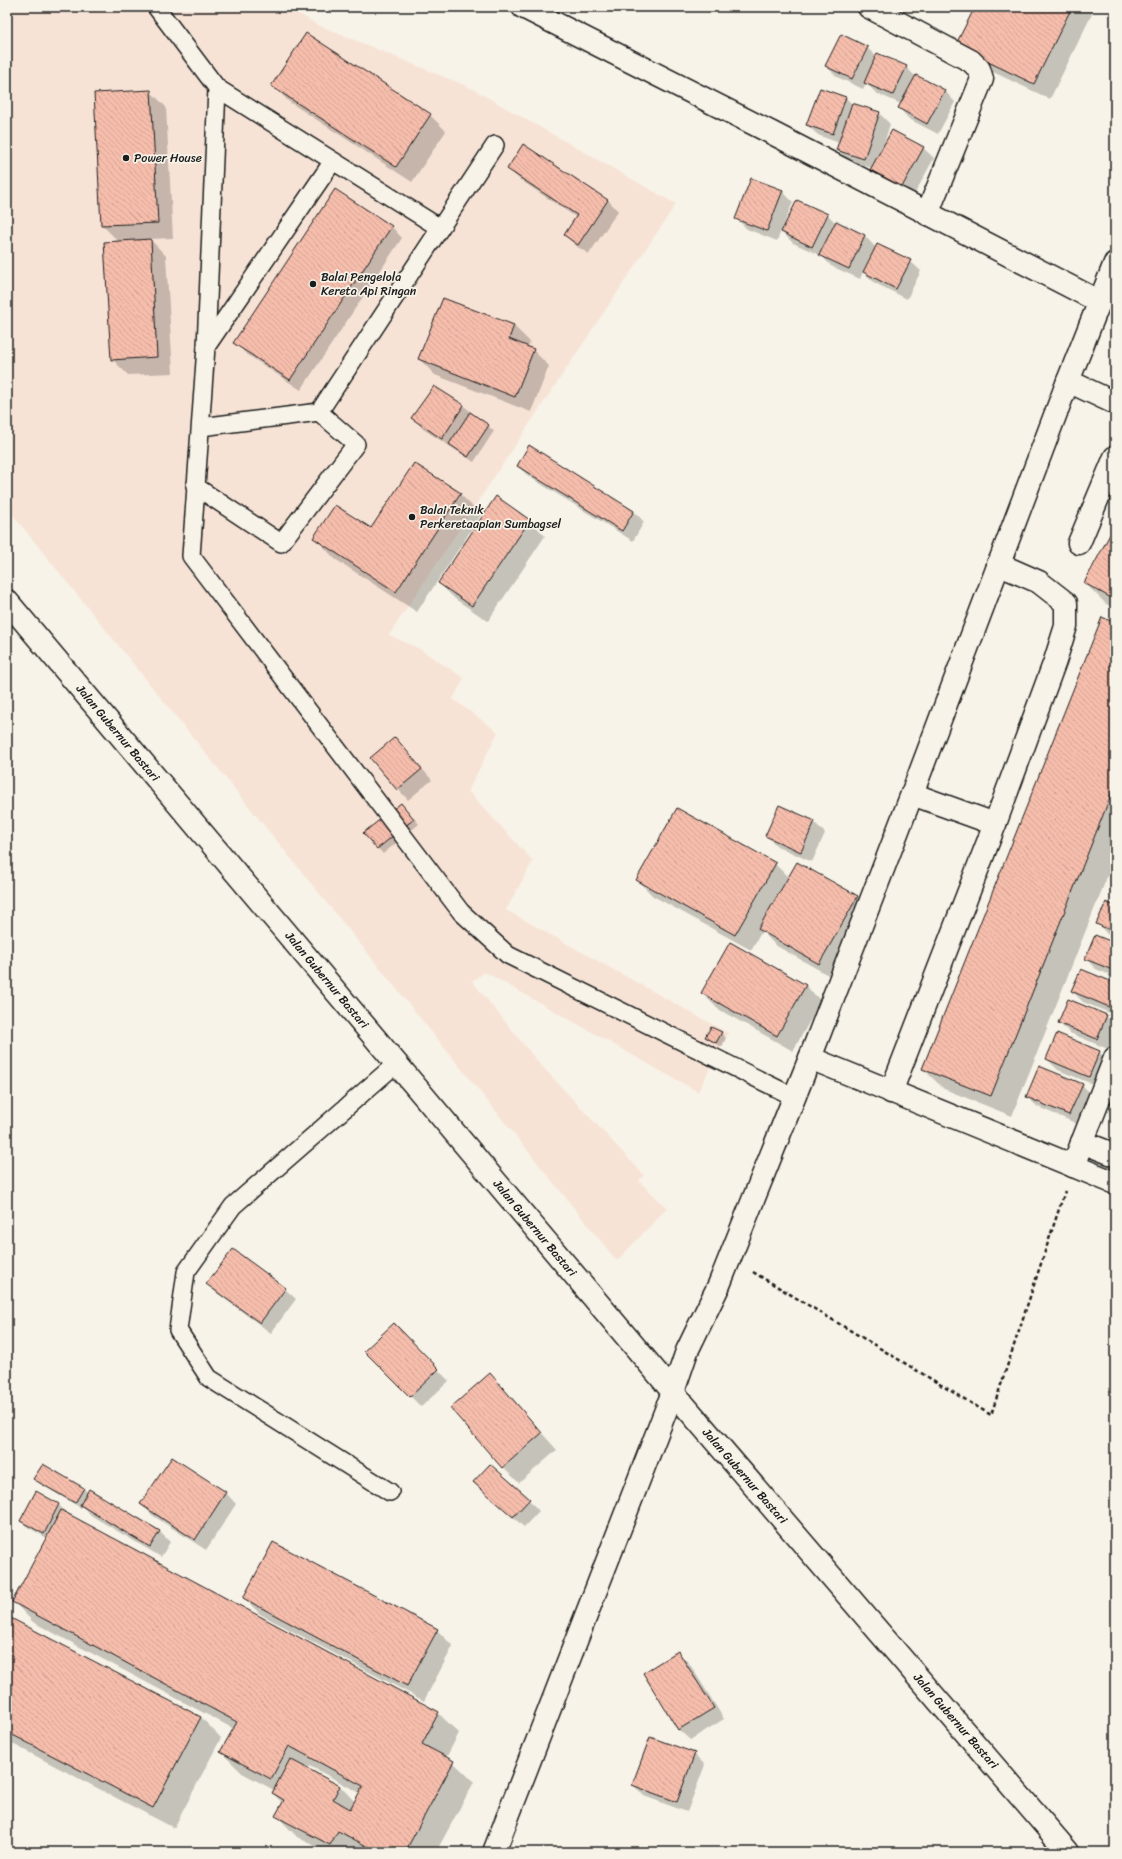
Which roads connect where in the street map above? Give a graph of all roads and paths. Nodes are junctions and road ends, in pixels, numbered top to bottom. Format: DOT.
graph roads {
  1 [pos="156,7"];
  2 [pos="523,7"];
  3 [pos="869,7"];
  4 [pos="217,88"];
  5 [pos="495,145"];
  6 [pos="333,161"];
  7 [pos="927,214"];
  8 [pos="440,228"];
  9 [pos="1115,263"];
  10 [pos="1100,302"];
  11 [pos="206,347"];
  12 [pos="1068,381"];
  13 [pos="1115,403"];
  14 [pos="319,412"];
  15 [pos="201,427"];
  16 [pos="1115,457"];
  17 [pos="195,486"];
  18 [pos="1079,543"];
  19 [pos="998,564"];
  20 [pos="7,601"];
  21 [pos="912,794"];
  22 [pos="995,824"];
  23 [pos="810,1058"];
  24 [pos="1115,1058"];
  25 [pos="397,1063"];
  26 [pos="891,1092"];
  27 [pos="794,1097"];
  28 [pos="1082,1142"];
  29 [pos="1115,1155"];
  30 [pos="1073,1166"];
  31 [pos="1115,1183"];
  32 [pos="730,1258"];
  33 [pos="672,1392"];
  34 [pos="390,1492"];
  35 [pos="494,1852"];
  36 [pos="1068,1852"];
  1 -- 4 [label="lane"];
  2 -- 7 [label="main road"];
  3 -- 7 [label="main road"];
  4 -- 6 [label="lane"];
  4 -- 11 [label="lane"];
  5 -- 8 [label="lane"];
  6 -- 8 [label="lane"];
  6 -- 11 [label="lane"];
  7 -- 10 [label="main road"];
  8 -- 14 [label="lane"];
  9 -- 10 [label="main road"];
  10 -- 12 [label="main road"];
  11 -- 15 [label="lane"];
  12 -- 13 [label="main road"];
  12 -- 19 [label="main road"];
  14 -- 15 [label="lane"];
  14 -- 17 [label="lane"];
  15 -- 17 [label="lane"];
  16 -- 18 [label="main road"];
  17 -- 27 [label="lane"];
  19 -- 21 [label="main road"];
  19 -- 22 [label="main road"];
  20 -- 25 [label="main road, Jalan Gubernur Bastari"];
  21 -- 22 [label="main road"];
  21 -- 23 [label="main road"];
  22 -- 26 [label="main road"];
  23 -- 26 [label="main road"];
  23 -- 27 [label="main road"];
  24 -- 28 [label="main road"];
  25 -- 33 [label="main road, Jalan Gubernur Bastari"];
  25 -- 34 [label="lane"];
  26 -- 30 [label="main road"];
  27 -- 32 [label="main road"];
  28 -- 29 [label="main road"];
  28 -- 30 [label="main road"];
  30 -- 31 [label="main road"];
  30 -- 32 [label="path"];
  32 -- 33 [label="main road"];
  33 -- 35 [label="main road"];
  33 -- 36 [label="main road, Jalan Gubernur Bastari"];
}
